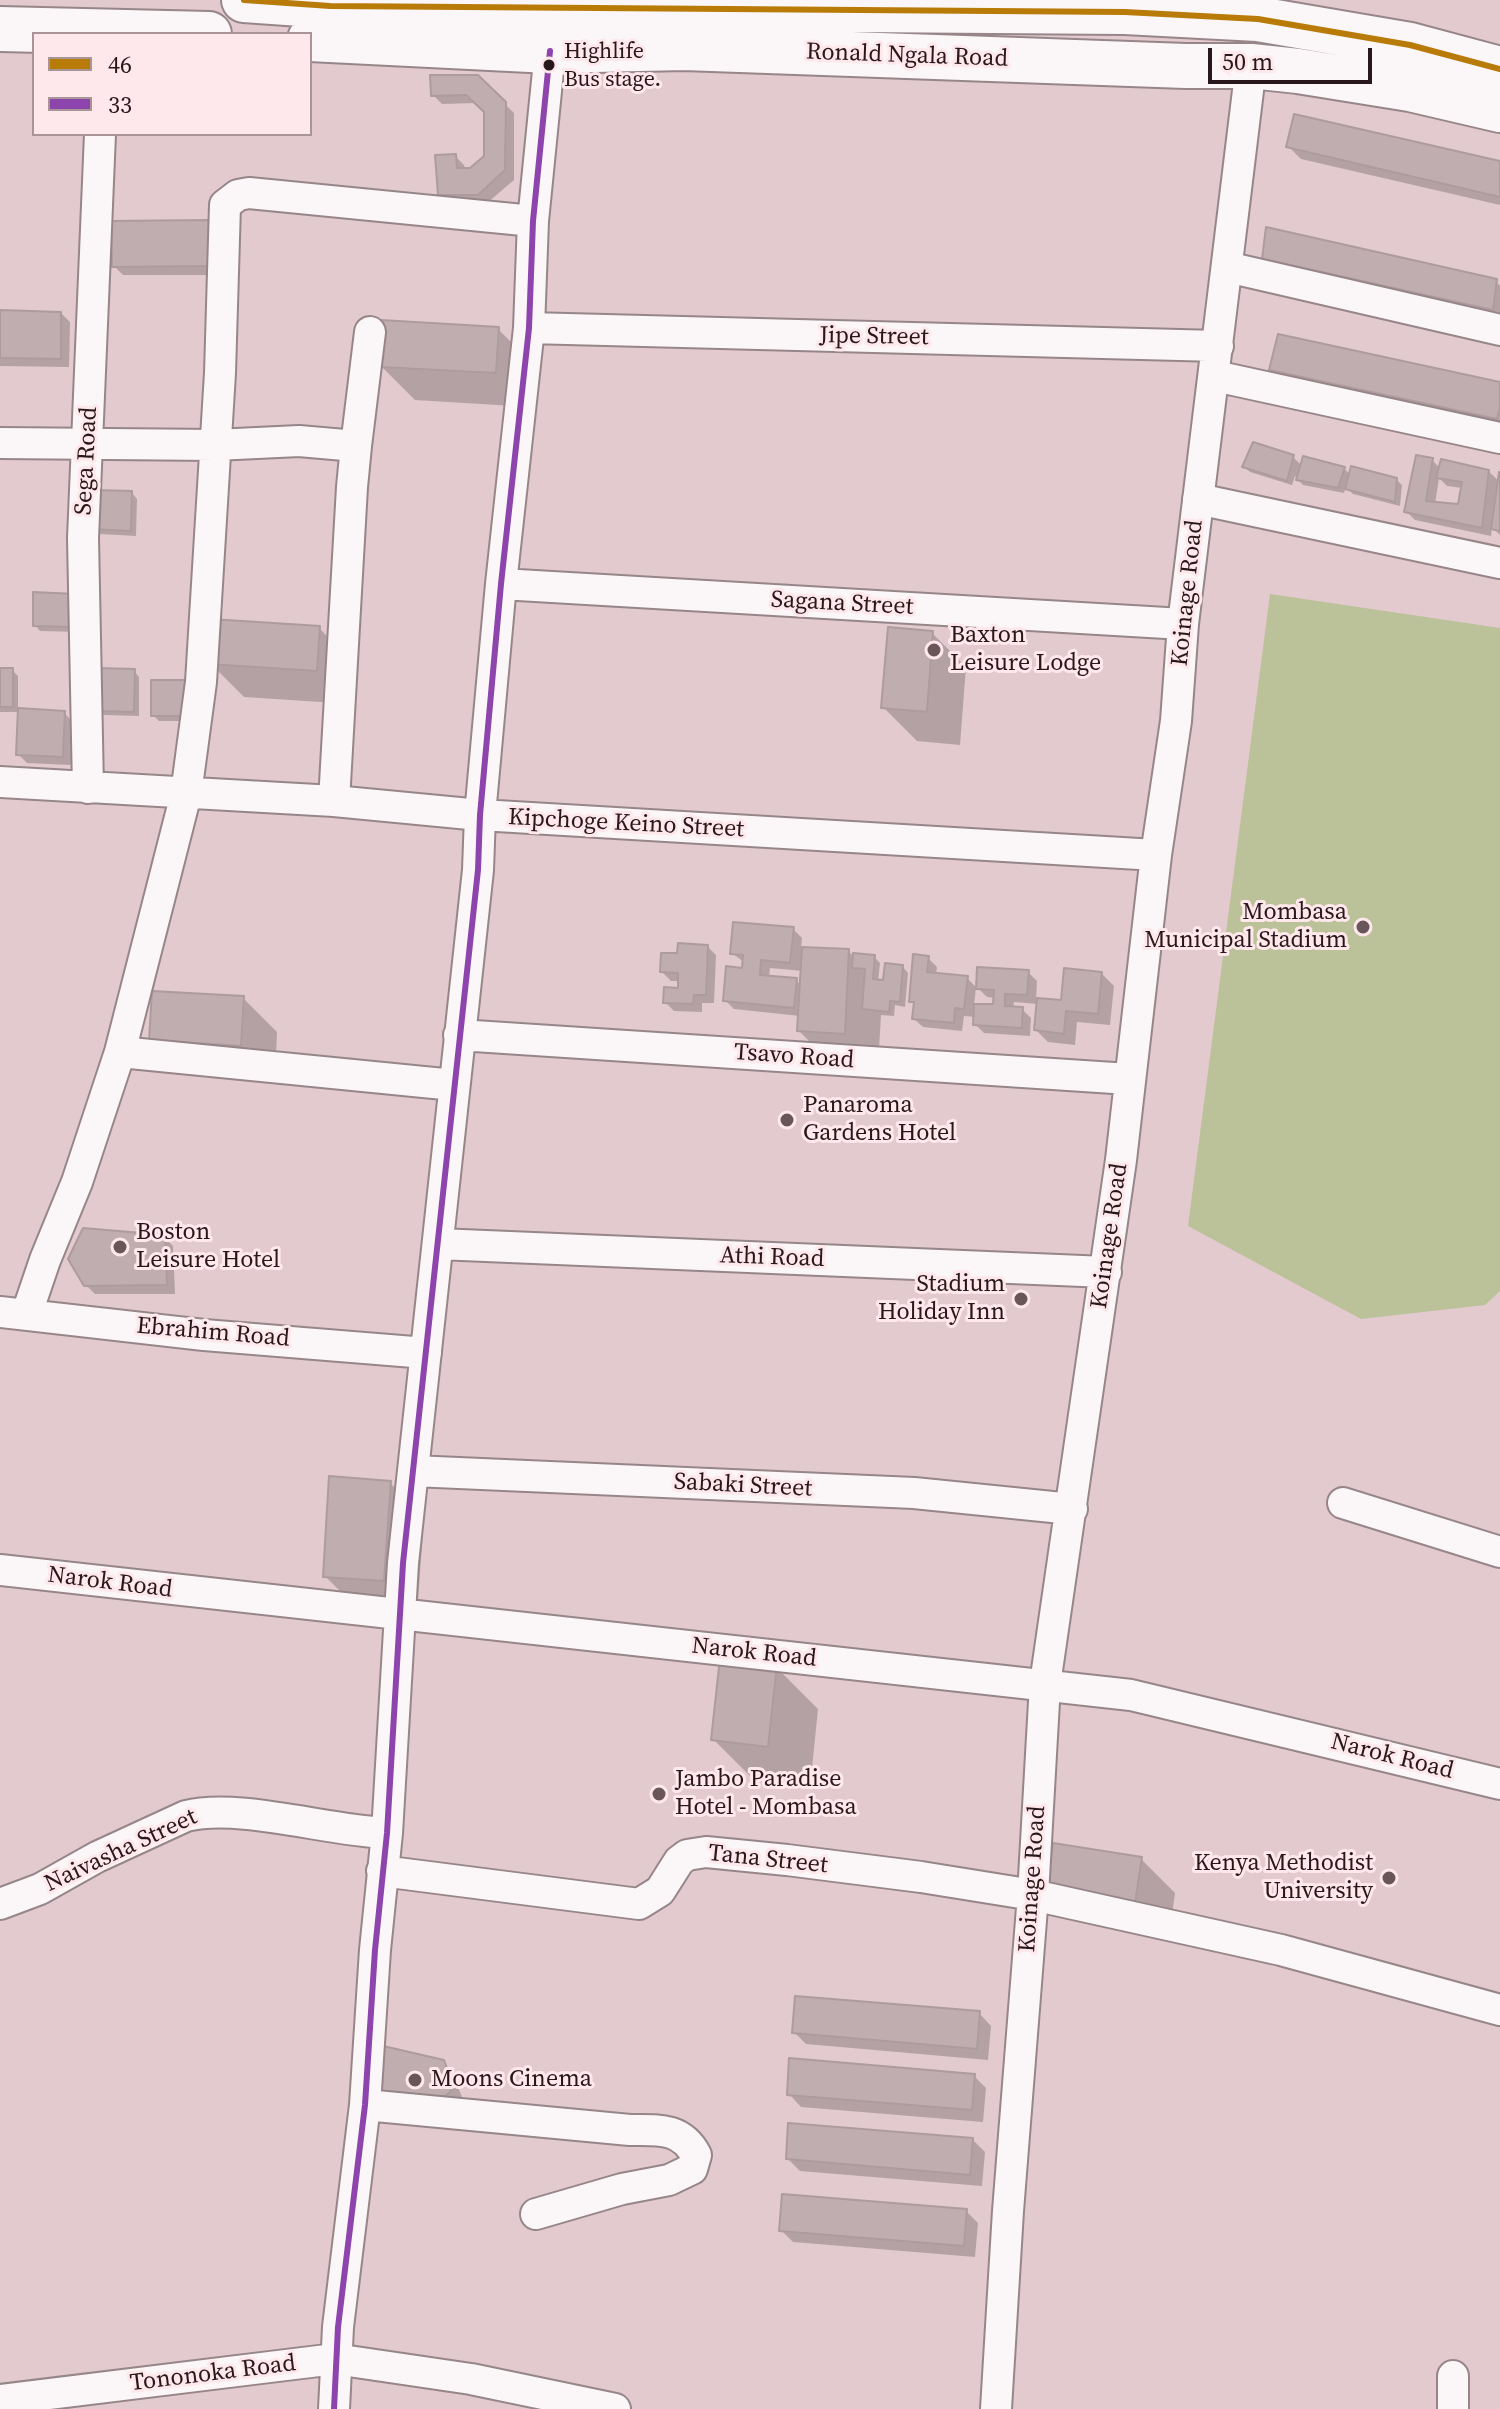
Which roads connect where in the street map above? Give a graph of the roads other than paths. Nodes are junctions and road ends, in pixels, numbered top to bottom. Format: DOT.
graph roads {
  1 [pos="244,0"];
  2 [pos="1259,10"];
  3 [pos="554,20"];
  4 [pos="0,29"];
  5 [pos="104,32"];
  6 [pos="312,39"];
  7 [pos="1251,66"];
  8 [pos="1500,69"];
  9 [pos="1500,110"];
  10 [pos="100,136"];
  11 [pos="533,221"];
  12 [pos="1227,267"];
  13 [pos="529,328"];
  14 [pos="1500,330"];
  15 [pos="370,332"];
  16 [pos="1218,346"];
  17 [pos="1215,376"];
  18 [pos="1500,438"];
  19 [pos="0,443"];
  20 [pos="88,445"];
  21 [pos="215,445"];
  22 [pos="356,446"];
  23 [pos="1198,499"];
  24 [pos="1500,563"];
  25 [pos="501,584"];
  26 [pos="1183,624"];
  27 [pos="0,782"];
  28 [pos="88,788"];
  29 [pos="186,794"];
  30 [pos="334,801"];
  31 [pos="480,815"];
  32 [pos="1156,855"];
  33 [pos="459,1035"];
  34 [pos="120,1052"];
  35 [pos="1129,1079"];
  36 [pos="454,1085"];
  37 [pos="438,1244"];
  38 [pos="1106,1272"];
  39 [pos="13,1312"];
  40 [pos="426,1353"];
  41 [pos="413,1471"];
  42 [pos="1343,1503"];
  43 [pos="1072,1509"];
  44 [pos="1500,1552"];
  45 [pos="0,1570"];
  46 [pos="399,1614"];
  47 [pos="1045,1684"];
  48 [pos="1500,1784"];
  49 [pos="387,1833"];
  50 [pos="382,1871"];
  51 [pos="1033,1895"];
  52 [pos="0,1904"];
  53 [pos="1500,2010"];
  54 [pos="365,2105"];
  55 [pos="536,2214"];
  56 [pos="335,2359"];
  57 [pos="1453,2376"];
  58 [pos="0,2400"];
  59 [pos="334,2409"];
  60 [pos="615,2409"];
  61 [pos="996,2409"];
  62 [pos="1453,2409"];
  1 -- 3 [label="highway, Ronald Ngala Road"];
  2 -- 3 [label="highway, Ronald Ngala Road"];
  2 -- 8 [label="highway, Ronald Ngala Road"];
  3 -- 6 [label="highway, Ronald Ngala Road"];
  3 -- 7 [label="highway, Ronald Ngala Road"];
  3 -- 11 [label="street"];
  4 -- 5 [label="highway"];
  7 -- 9 [label="highway, Ronald Ngala Road"];
  7 -- 12 [label="street, Koinage Road"];
  10 -- 20 [label="street, Sega Road"];
  11 -- 13 [label="street"];
  11 -- 21 [label="street"];
  12 -- 14 [label="street"];
  12 -- 16 [label="street, Koinage Road"];
  13 -- 16 [label="street, Jipe Street"];
  13 -- 25 [label="street"];
  15 -- 22 [label="street"];
  16 -- 17 [label="street, Koinage Road"];
  17 -- 18 [label="street"];
  17 -- 23 [label="street, Koinage Road"];
  19 -- 20 [label="street"];
  20 -- 21 [label="street"];
  20 -- 28 [label="street, Sega Road"];
  21 -- 22 [label="street"];
  21 -- 29 [label="street"];
  22 -- 30 [label="street"];
  23 -- 24 [label="street"];
  23 -- 26 [label="street, Koinage Road"];
  25 -- 26 [label="street, Sagana Street"];
  25 -- 31 [label="street"];
  26 -- 32 [label="street, Koinage Road"];
  27 -- 28 [label="street, Kipchoge Keino Street"];
  28 -- 29 [label="street, Kipchoge Keino Street"];
  29 -- 30 [label="street, Kipchoge Keino Street"];
  29 -- 34 [label="street"];
  30 -- 31 [label="street, Kipchoge Keino Street"];
  31 -- 32 [label="street, Kipchoge Keino Street"];
  31 -- 33 [label="street"];
  32 -- 35 [label="street, Koinage Road"];
  33 -- 35 [label="street, Tsavo Road"];
  33 -- 36 [label="street"];
  34 -- 36 [label="street"];
  34 -- 39 [label="street"];
  35 -- 38 [label="street, Koinage Road"];
  36 -- 37 [label="street"];
  37 -- 38 [label="street, Athi Road"];
  37 -- 40 [label="street"];
  38 -- 43 [label="street, Koinage Road"];
  39 -- 40 [label="street, Ebrahim Road"];
  40 -- 41 [label="street"];
  41 -- 43 [label="street, Sabaki Street"];
  41 -- 46 [label="street"];
  42 -- 44 [label="street"];
  43 -- 47 [label="street, Koinage Road"];
  45 -- 46 [label="street, Narok Road"];
  46 -- 47 [label="street, Narok Road"];
  46 -- 49 [label="street"];
  47 -- 48 [label="street, Narok Road"];
  47 -- 51 [label="street, Koinage Road"];
  49 -- 50 [label="street"];
  49 -- 52 [label="street, Naivasha Street"];
  50 -- 51 [label="street, Tana Street"];
  50 -- 54 [label="street"];
  51 -- 53 [label="street, Tana Street"];
  51 -- 61 [label="street, Koinage Road"];
  54 -- 55 [label="street"];
  54 -- 56 [label="street"];
  56 -- 58 [label="street, Tononoka Road"];
  56 -- 59 [label="street"];
  56 -- 60 [label="street, Tononoka Road"];
  57 -- 62 [label="street"];
}
